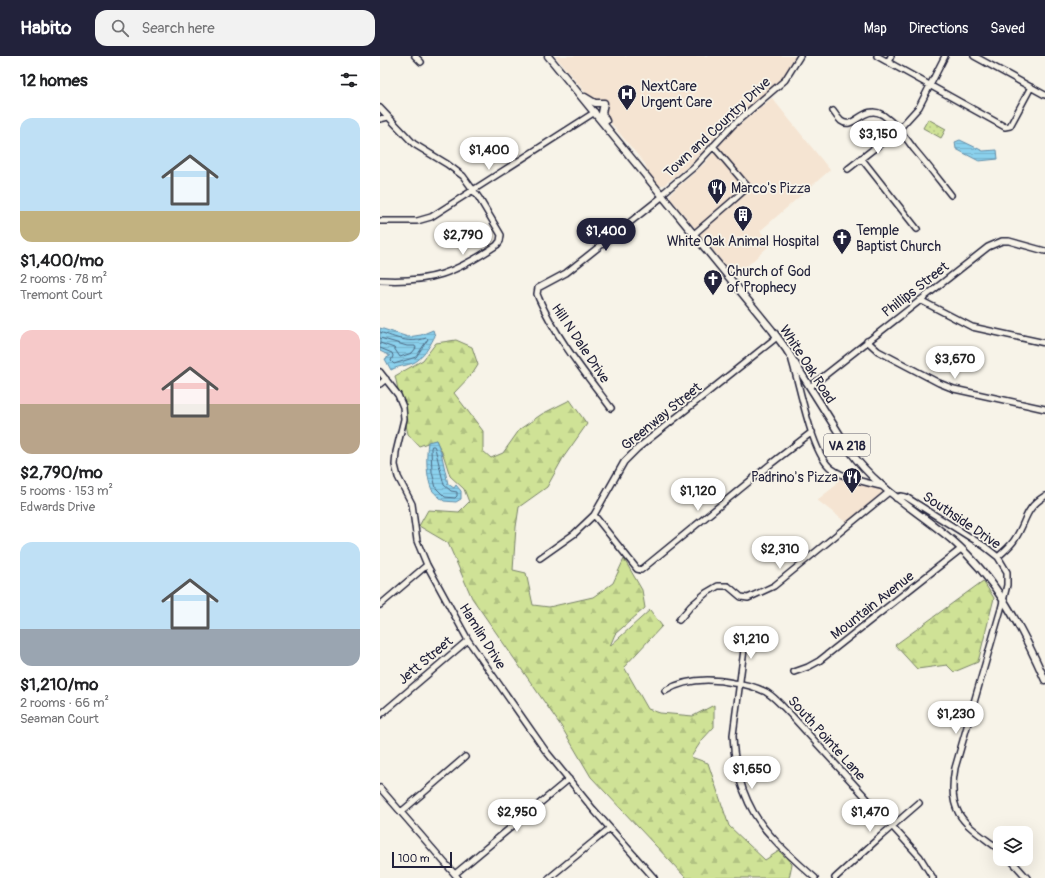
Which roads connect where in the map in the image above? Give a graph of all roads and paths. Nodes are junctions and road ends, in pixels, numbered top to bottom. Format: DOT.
graph roads {
  1 [pos="416,56"];
  2 [pos="548,56"];
  3 [pos="800,56"];
  4 [pos="877,56"];
  5 [pos="891,56"];
  6 [pos="945,56"];
  7 [pos="974,56"];
  8 [pos="420,62"];
  9 [pos="888,62"];
  10 [pos="930,85"];
  11 [pos="1031,87"];
  12 [pos="577,91"];
  13 [pos="1045,95"];
  14 [pos="380,108"];
  15 [pos="833,111"];
  16 [pos="595,112"];
  17 [pos="388,117"];
  18 [pos="380,119"];
  19 [pos="899,129"];
  20 [pos="614,136"];
  21 [pos="713,146"];
  22 [pos="861,158"];
  23 [pos="848,169"];
  24 [pos="474,190"];
  25 [pos="951,195"];
  26 [pos="662,196"];
  27 [pos="380,221"];
  28 [pos="918,228"];
  29 [pos="694,234"];
  30 [pos="1045,251"];
  31 [pos="380,280"];
  32 [pos="538,288"];
  33 [pos="920,300"];
  34 [pos="777,337"];
  35 [pos="867,341"];
  36 [pos="1045,343"];
  37 [pos="786,349"];
  38 [pos="380,372"];
  39 [pos="386,380"];
  40 [pos="380,384"];
  41 [pos="810,387"];
  42 [pos="611,408"];
  43 [pos="1045,408"];
  44 [pos="812,432"];
  45 [pos="881,486"];
  46 [pos="889,492"];
  47 [pos="1045,496"];
  48 [pos="896,498"];
  49 [pos="594,515"];
  50 [pos="962,549"];
  51 [pos="998,557"];
  52 [pos="540,558"];
  53 [pos="427,565"];
  54 [pos="1003,599"];
  55 [pos="381,603"];
  56 [pos="679,620"];
  57 [pos="746,634"];
  58 [pos="468,640"];
  59 [pos="794,672"];
  60 [pos="1045,680"];
  61 [pos="739,684"];
  62 [pos="665,691"];
  63 [pos="380,715"];
  64 [pos="465,757"];
  65 [pos="569,779"];
  66 [pos="380,788"];
  67 [pos="919,803"];
  68 [pos="401,812"];
  69 [pos="892,826"];
  70 [pos="610,828"];
  71 [pos="993,845"];
  72 [pos="1016,866"];
  73 [pos="456,876"];
  74 [pos="549,878"];
  75 [pos="654,878"];
  76 [pos="815,878"];
  77 [pos="835,878"];
  78 [pos="933,878"];
  79 [pos="1027,878"];
  1 -- 8 [label="street"];
  2 -- 12 [label="main road, White Oak Road / VA 218"];
  3 -- 21 [label="street, Town and Country Drive"];
  4 -- 9 [label="street"];
  5 -- 9 [label="street"];
  6 -- 10 [label="street"];
  7 -- 11 [label="street"];
  9 -- 10 [label="street"];
  10 -- 11 [label="street"];
  10 -- 19 [label="street"];
  11 -- 13 [label="street"];
  12 -- 16 [label="main road, White Oak Road / VA 218"];
  12 -- 20 [label="main road"];
  14 -- 17 [label="street"];
  15 -- 19 [label="street"];
  16 -- 20 [label="main road, White Oak Road / VA 218"];
  16 -- 24 [label="street"];
  17 -- 18 [label="street"];
  17 -- 24 [label="street"];
  19 -- 22 [label="street"];
  19 -- 25 [label="street"];
  20 -- 26 [label="main road, White Oak Road / VA 218"];
  21 -- 26 [label="street, Town and Country Drive"];
  21 -- 29 [label="street"];
  22 -- 23 [label="street"];
  22 -- 28 [label="street"];
  24 -- 27 [label="street"];
  24 -- 31 [label="street"];
  26 -- 29 [label="main road, White Oak Road / VA 218"];
  26 -- 32 [label="street, Town and Country Drive"];
  29 -- 34 [label="main road, White Oak Road / VA 218"];
  30 -- 33 [label="street, Phillips Street"];
  32 -- 42 [label="street, Hill N Dale Drive"];
  33 -- 35 [label="street, Phillips Street"];
  33 -- 36 [label="street"];
  34 -- 37 [label="main road, White Oak Road / VA 218"];
  34 -- 49 [label="street, Greenway Street"];
  35 -- 41 [label="street, Phillips Street"];
  35 -- 43 [label="street"];
  37 -- 41 [label="main road, White Oak Road / VA 218"];
  37 -- 44 [label="street"];
  38 -- 39 [label="street, Hamlin Drive"];
  39 -- 40 [label="street"];
  39 -- 53 [label="street, Hamlin Drive"];
  41 -- 45 [label="main road, White Oak Road / VA 218"];
  44 -- 45 [label="street"];
  44 -- 49 [label="street"];
  45 -- 46 [label="main road, White Oak Road / VA 218"];
  46 -- 48 [label="main road, White Oak Road / VA 218"];
  46 -- 56 [label="street"];
  47 -- 51 [label="street"];
  48 -- 50 [label="main road, White Oak Road / VA 218"];
  48 -- 51 [label="street, Southside Drive"];
  49 -- 52 [label="street, Greenway Street"];
  50 -- 54 [label="main road, White Oak Road / VA 218"];
  50 -- 59 [label="street, Mountain Avenue"];
  51 -- 54 [label="street, Southside Drive"];
  53 -- 55 [label="street"];
  53 -- 58 [label="street, Hamlin Drive"];
  54 -- 60 [label="main road, White Oak Road / VA 218"];
  54 -- 71 [label="street, Southside Drive"];
  57 -- 61 [label="street"];
  58 -- 63 [label="street, Jett Street"];
  58 -- 65 [label="street, Hamlin Drive"];
  61 -- 62 [label="street, South Pointe Lane"];
  61 -- 69 [label="street, South Pointe Lane"];
  61 -- 76 [label="street"];
  64 -- 68 [label="street"];
  65 -- 70 [label="street, Hamlin Drive"];
  65 -- 73 [label="street"];
  66 -- 68 [label="street"];
  67 -- 69 [label="street"];
  68 -- 73 [label="street"];
  69 -- 77 [label="street"];
  69 -- 78 [label="street, South Pointe Lane"];
  70 -- 74 [label="street"];
  70 -- 75 [label="street, Hamlin Drive"];
  72 -- 79 [label="street"];
}
